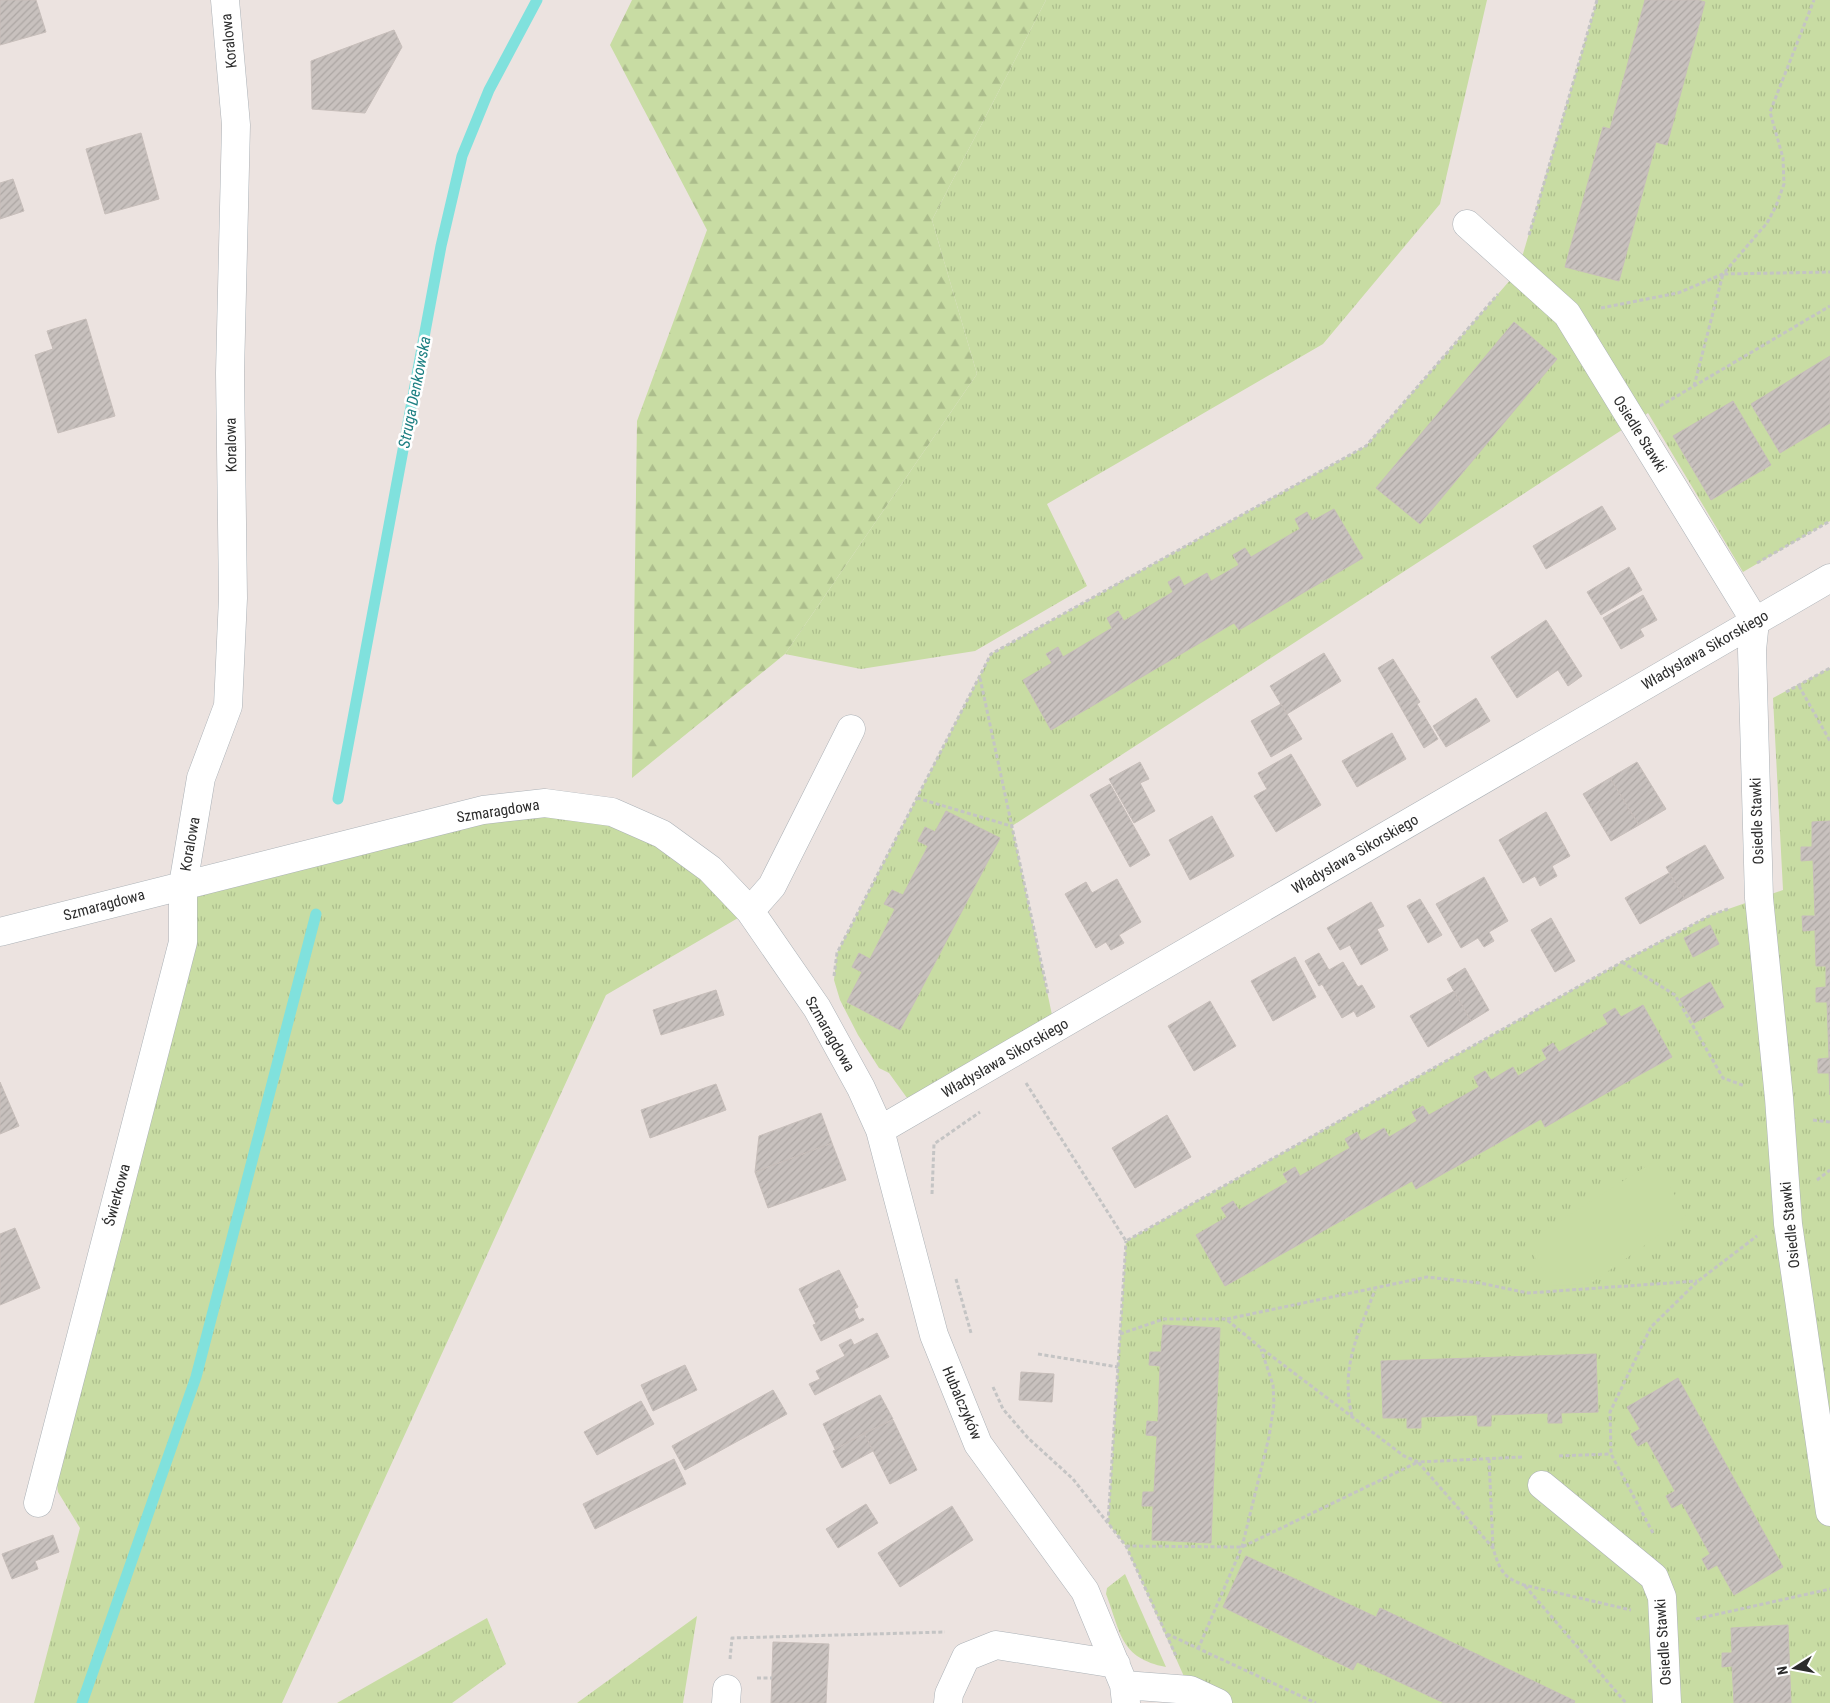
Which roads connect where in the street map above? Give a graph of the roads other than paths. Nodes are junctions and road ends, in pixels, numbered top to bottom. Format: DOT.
graph roads {
  1 [pos="225,0"];
  2 [pos="1466,224"];
  3 [pos="1830,578"];
  4 [pos="1755,622"];
  5 [pos="851,729"];
  6 [pos="183,885"];
  7 [pos="750,911"];
  8 [pos="0,932"];
  9 [pos="880,1130"];
  10 [pos="1542,1486"];
  11 [pos="38,1503"];
  12 [pos="1830,1512"];
  13 [pos="1122,1684"];
  14 [pos="948,1703"];
  15 [pos="1218,1703"];
  16 [pos="1667,1703"];
  1 -- 6 [label="street, Koralowa"];
  2 -- 4 [label="street, Osiedle Stawki"];
  3 -- 4 [label="street, Władysława Sikorskiego"];
  4 -- 9 [label="street, Władysława Sikorskiego"];
  4 -- 12 [label="street, Osiedle Stawki"];
  5 -- 7 [label="street"];
  6 -- 7 [label="street, Szmaragdowa"];
  6 -- 8 [label="street, Szmaragdowa"];
  6 -- 11 [label="street, Świerkowa"];
  7 -- 9 [label="street, Szmaragdowa"];
  9 -- 13 [label="street, Hubalczyków"];
  10 -- 16 [label="street, Osiedle Stawki"];
  13 -- 14 [label="street"];
  13 -- 15 [label="street"];
}
